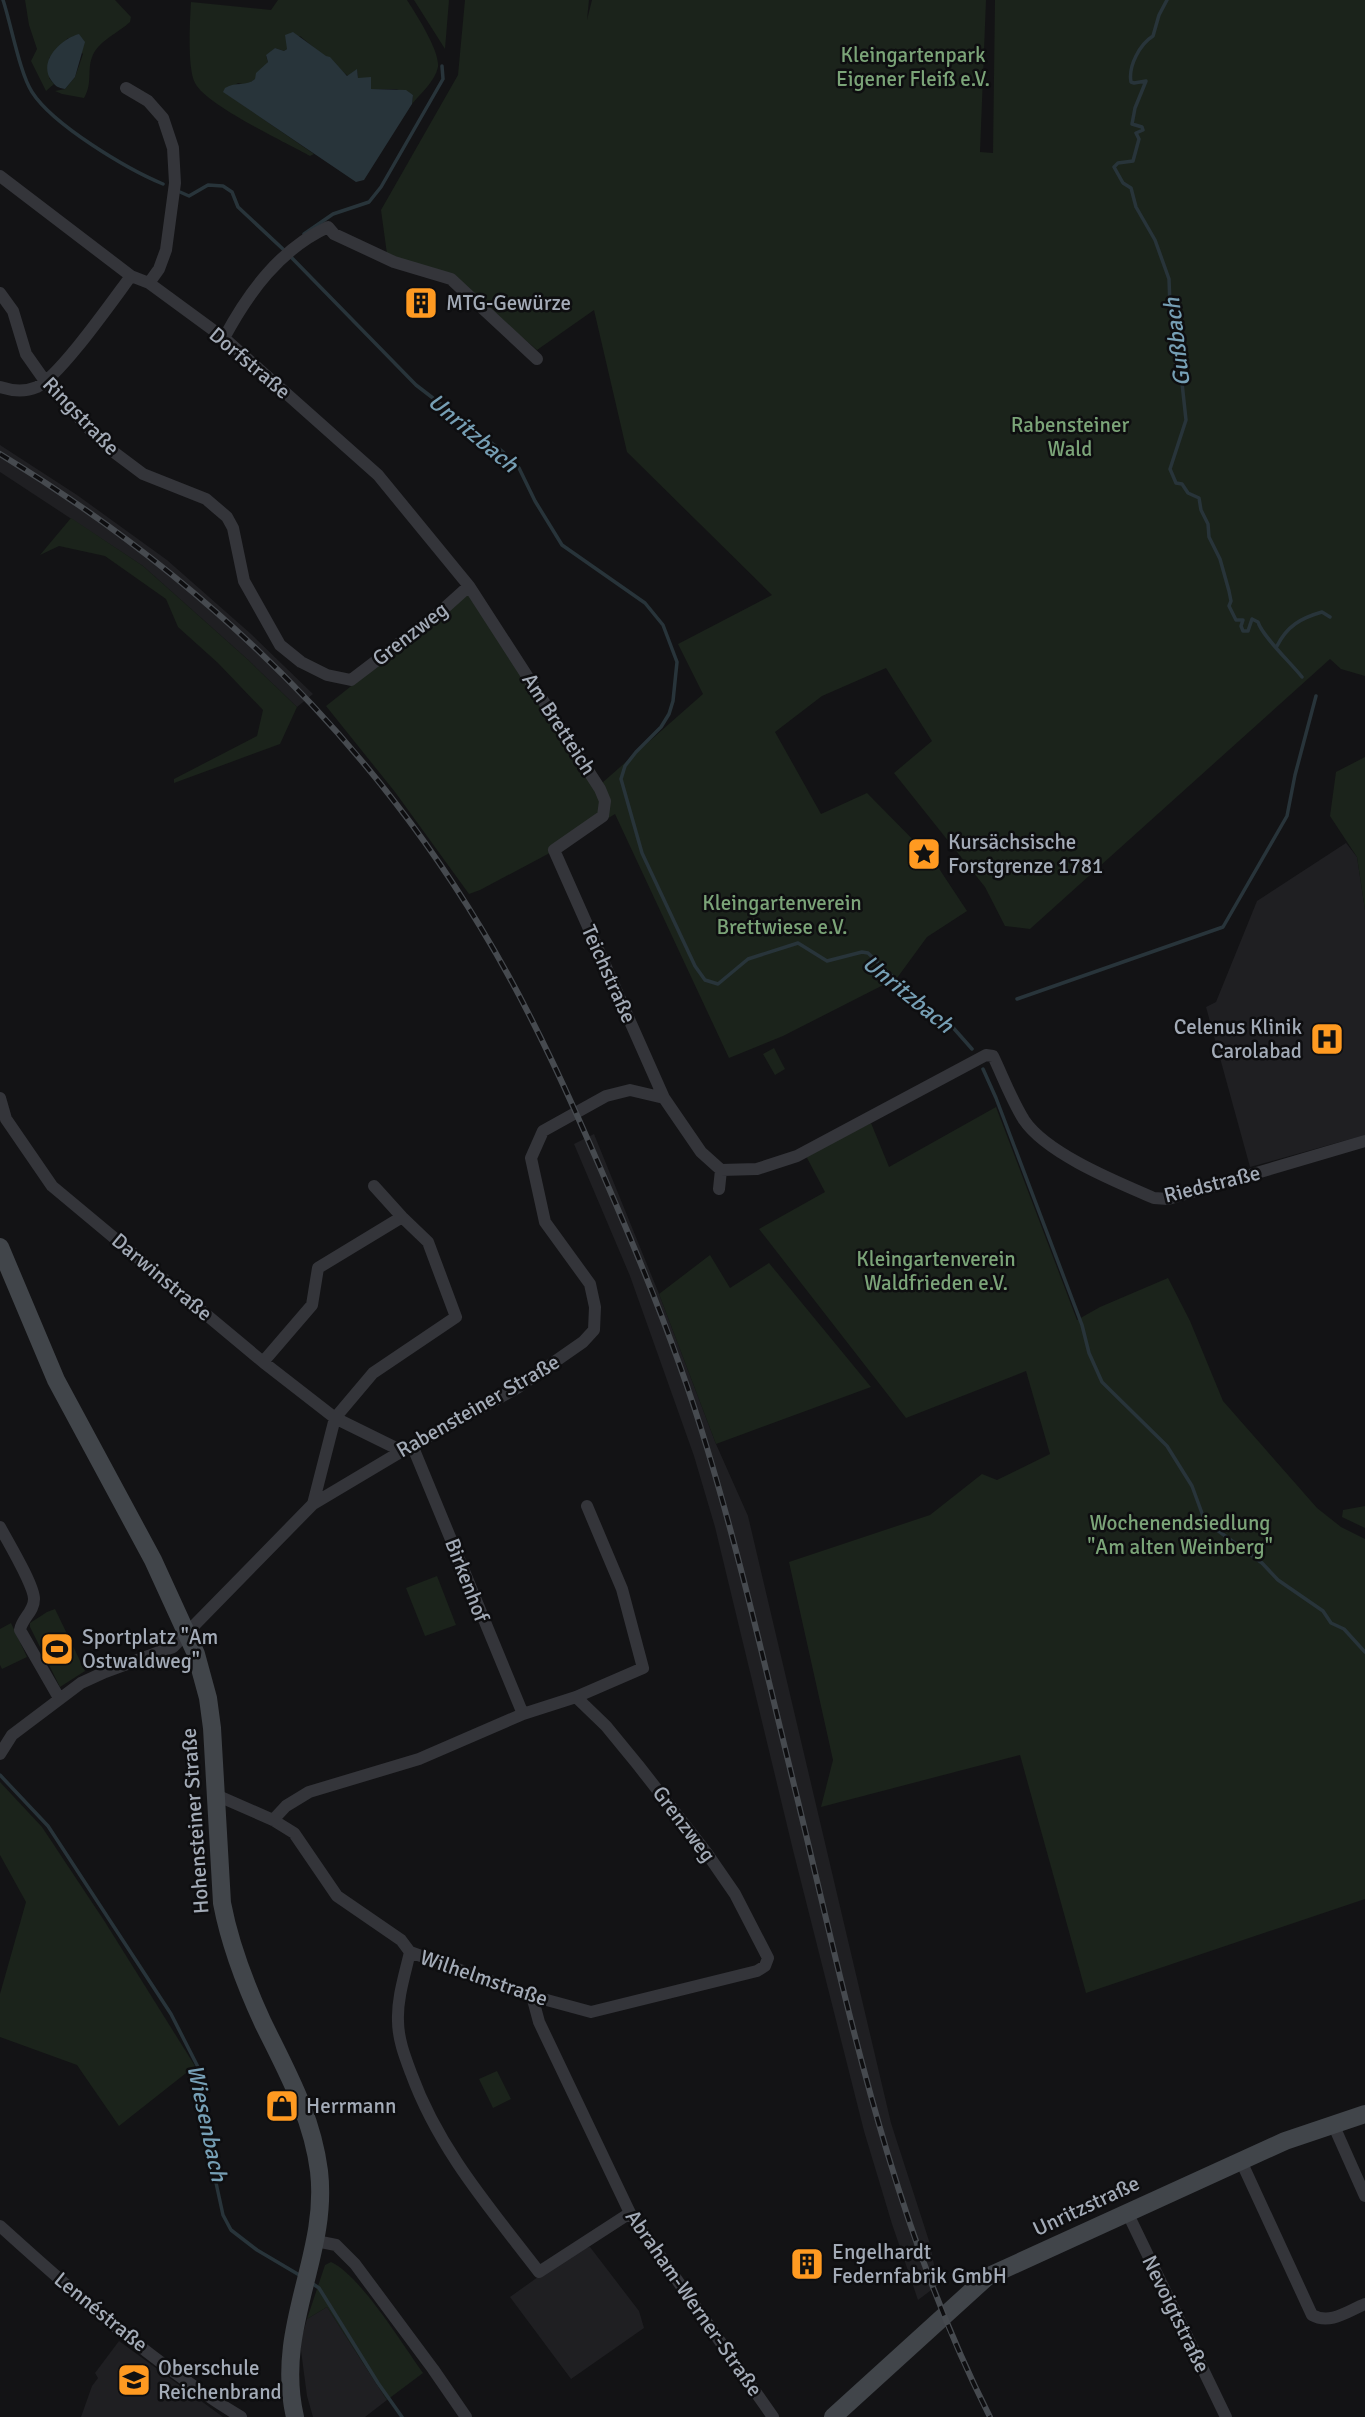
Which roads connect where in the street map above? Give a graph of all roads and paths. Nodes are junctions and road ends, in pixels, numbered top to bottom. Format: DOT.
graph roads {
  1 [pos="126,89"];
  2 [pos="0,176"];
  3 [pos="131,276"];
  4 [pos="149,283"];
  5 [pos="0,293"];
  6 [pos="223,338"];
  7 [pos="537,359"];
  8 [pos="45,381"];
  9 [pos="0,387"];
  10 [pos="469,586"];
  11 [pos="351,680"];
  12 [pos="554,850"];
  13 [pos="0,1098"];
  14 [pos="664,1098"];
  15 [pos="3,1120"];
  16 [pos="1365,1141"];
  17 [pos="722,1170"];
  18 [pos="374,1186"];
  19 [pos="719,1189"];
  20 [pos="402,1217"];
  21 [pos="0,1247"];
  22 [pos="263,1362"];
  23 [pos="335,1419"];
  24 [pos="407,1448"];
  25 [pos="313,1504"];
  26 [pos="587,1506"];
  27 [pos="0,1527"];
  28 [pos="188,1634"];
  29 [pos="576,1697"];
  30 [pos="59,1698"];
  31 [pos="523,1714"];
  32 [pos="0,1754"];
  33 [pos="216,1795"];
  34 [pos="273,1820"];
  35 [pos="410,1952"];
  36 [pos="765,1966"];
  37 [pos="532,1996"];
  38 [pos="1365,2114"];
  39 [pos="1333,2124"];
  40 [pos="1241,2161"];
  41 [pos="1365,2196"];
  42 [pos="1127,2212"];
  43 [pos="630,2213"];
  44 [pos="0,2226"];
  45 [pos="316,2241"];
  46 [pos="1365,2304"];
  47 [pos="240,2417"];
  48 [pos="295,2417"];
  49 [pos="466,2417"];
  50 [pos="773,2417"];
  51 [pos="833,2417"];
  52 [pos="1226,2417"];
  1 -- 4 [label="street"];
  2 -- 3 [label="street, Dorfstraße"];
  3 -- 4 [label="street, Dorfstraße"];
  3 -- 8 [label="street"];
  4 -- 6 [label="street, Dorfstraße"];
  5 -- 8 [label="street, Ringstraße"];
  6 -- 7 [label="street"];
  6 -- 10 [label="street, Dorfstraße"];
  8 -- 9 [label="street"];
  8 -- 11 [label="street, Ringstraße"];
  10 -- 11 [label="street, Grenzweg"];
  10 -- 12 [label="street, Am Bretteich"];
  12 -- 14 [label="street, Teichstraße"];
  13 -- 15 [label="street, Darwinstraße"];
  14 -- 17 [label="street"];
  14 -- 24 [label="street, Rabensteiner Straße"];
  15 -- 22 [label="street, Darwinstraße"];
  16 -- 17 [label="street, Riedstraße"];
  17 -- 19 [label="street"];
  18 -- 20 [label="street"];
  20 -- 22 [label="street"];
  20 -- 23 [label="street"];
  21 -- 28 [label="main road, Hohensteiner Straße"];
  22 -- 23 [label="street, Darwinstraße"];
  23 -- 24 [label="street, Darwinstraße"];
  23 -- 25 [label="street"];
  24 -- 25 [label="street, Rabensteiner Straße"];
  24 -- 31 [label="street, Birkenhof"];
  25 -- 28 [label="street, Rabensteiner Straße"];
  26 -- 29 [label="street"];
  27 -- 30 [label="street"];
  28 -- 30 [label="street, Rabensteiner Straße"];
  28 -- 33 [label="main road, Hohensteiner Straße"];
  29 -- 31 [label="street"];
  29 -- 36 [label="street, Grenzweg"];
  30 -- 32 [label="street, Rabensteiner Straße"];
  31 -- 34 [label="street"];
  33 -- 34 [label="street, Wilhelmstraße"];
  33 -- 45 [label="main road, Hohensteiner Straße"];
  34 -- 35 [label="street, Wilhelmstraße"];
  35 -- 37 [label="street, Wilhelmstraße"];
  35 -- 43 [label="street"];
  36 -- 37 [label="street, Wilhelmstraße"];
  37 -- 43 [label="street, Abraham-Werner-Straße"];
  38 -- 39 [label="main road, Unritzstraße"];
  39 -- 40 [label="main road, Unritzstraße"];
  39 -- 41 [label="street"];
  40 -- 42 [label="main road, Unritzstraße"];
  40 -- 46 [label="street"];
  42 -- 51 [label="main road, Unritzstraße"];
  42 -- 52 [label="street, Nevoigtstraße"];
  43 -- 50 [label="street, Abraham-Werner-Straße"];
  44 -- 47 [label="street, Lennéstraße"];
  45 -- 48 [label="main road, Hohensteiner Straße"];
  45 -- 49 [label="street"];
}
